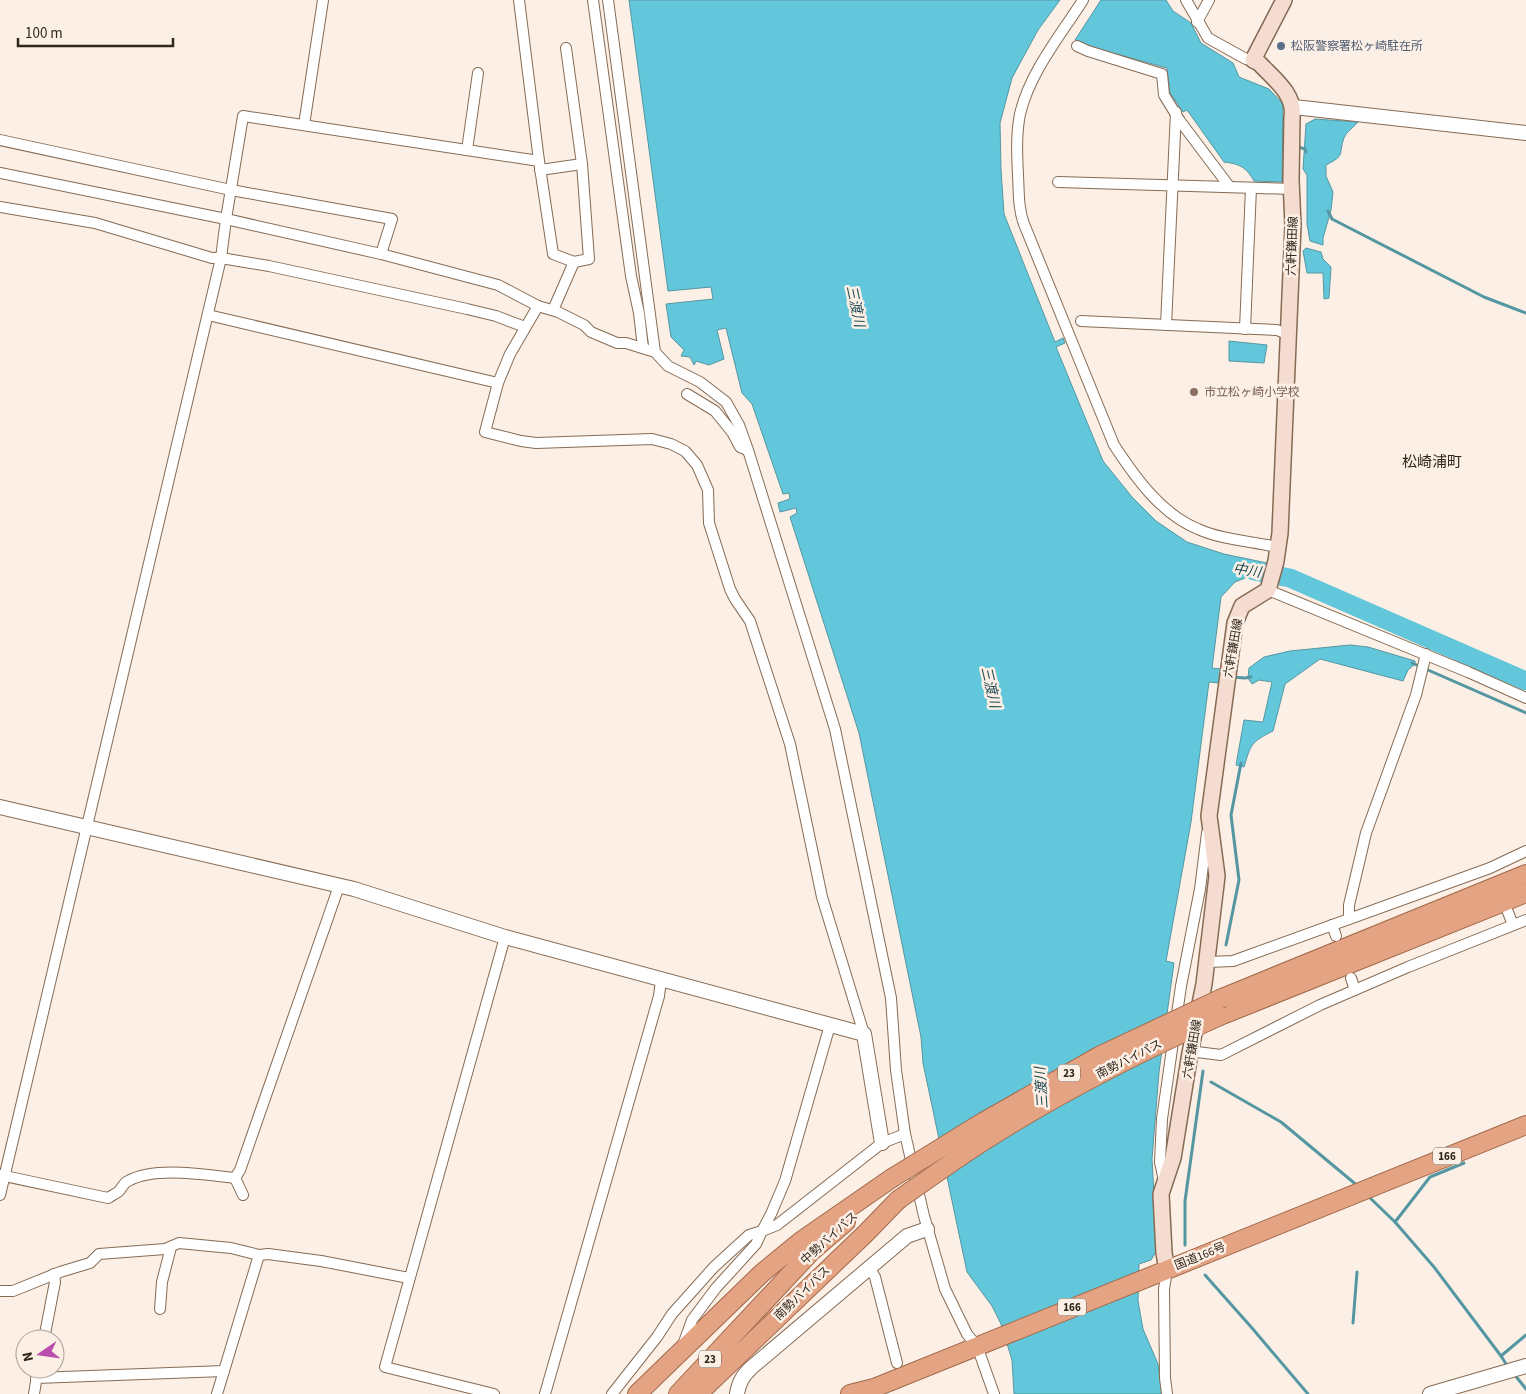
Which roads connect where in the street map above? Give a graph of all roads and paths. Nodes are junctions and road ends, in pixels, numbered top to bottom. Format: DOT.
graph roads {
  1 [pos="324,0"];
  2 [pos="519,0"];
  3 [pos="594,0"];
  4 [pos="608,0"];
  5 [pos="1082,0"];
  6 [pos="1186,0"];
  7 [pos="1209,0"];
  8 [pos="1284,0"];
  9 [pos="1197,22"];
  10 [pos="1077,46"];
  11 [pos="566,48"];
  12 [pos="1253,60"];
  13 [pos="478,73"];
  14 [pos="1176,112"];
  15 [pos="1293,112"];
  16 [pos="304,125"];
  17 [pos="1526,134"];
  18 [pos="0,140"];
  19 [pos="467,150"];
  20 [pos="582,164"];
  21 [pos="539,165"];
  22 [pos="0,173"];
  23 [pos="1058,182"];
  24 [pos="1292,184"];
  25 [pos="1173,185"];
  26 [pos="1229,186"];
  27 [pos="1251,188"];
  28 [pos="231,190"];
  29 [pos="0,207"];
  30 [pos="225,223"];
  31 [pos="382,254"];
  32 [pos="221,258"];
  33 [pos="574,262"];
  34 [pos="537,308"];
  35 [pos="553,310"];
  36 [pos="208,315"];
  37 [pos="1081,321"];
  38 [pos="1166,325"];
  39 [pos="525,327"];
  40 [pos="1245,329"];
  41 [pos="1288,335"];
  42 [pos="643,348"];
  43 [pos="655,352"];
  44 [pos="498,383"];
  45 [pos="687,394"];
  46 [pos="748,450"];
  47 [pos="1277,554"];
  48 [pos="1268,590"];
  49 [pos="1423,663"];
  50 [pos="1526,698"];
  51 [pos="0,807"];
  52 [pos="1208,816"];
  53 [pos="87,827"];
  54 [pos="1526,851"];
  55 [pos="1490,868"];
  56 [pos="1526,874"];
  57 [pos="339,886"];
  58 [pos="1526,893"];
  59 [pos="1500,894"];
  60 [pos="1349,920"];
  61 [pos="1526,920"];
  62 [pos="1513,924"];
  63 [pos="505,937"];
  64 [pos="1207,962"];
  65 [pos="1351,978"];
  66 [pos="661,980"];
  67 [pos="1355,990"];
  68 [pos="830,1025"];
  69 [pos="864,1034"];
  70 [pos="1190,1053"];
  71 [pos="1526,1125"];
  72 [pos="905,1134"];
  73 [pos="882,1143"];
  74 [pos="923,1161"];
  75 [pos="2,1175"];
  76 [pos="235,1178"];
  77 [pos="1164,1182"];
  78 [pos="895,1188"];
  79 [pos="0,1194"];
  80 [pos="243,1195"];
  81 [pos="927,1229"];
  82 [pos="762,1230"];
  83 [pos="170,1247"];
  84 [pos="259,1255"];
  85 [pos="869,1267"];
  86 [pos="1167,1270"];
  87 [pos="54,1274"];
  88 [pos="409,1278"];
  89 [pos="0,1291"];
  90 [pos="160,1309"];
  91 [pos="46,1329"];
  92 [pos="977,1346"];
  93 [pos="682,1350"];
  94 [pos="897,1363"];
  95 [pos="1522,1367"];
  96 [pos="224,1371"];
  97 [pos="65,1374"];
  98 [pos="36,1379"];
  99 [pos="869,1391"];
  100 [pos="473,1392"];
  101 [pos="700,1393"];
  102 [pos="34,1394"];
  103 [pos="217,1394"];
  104 [pos="494,1394"];
  105 [pos="545,1394"];
  106 [pos="612,1394"];
  107 [pos="637,1394"];
  108 [pos="678,1394"];
  109 [pos="737,1394"];
  110 [pos="850,1394"];
  111 [pos="994,1394"];
  112 [pos="1166,1394"];
  113 [pos="1430,1394"];
  1 -- 16 [label="street"];
  2 -- 21 [label="street"];
  3 -- 42 [label="street"];
  4 -- 43 [label="street"];
  5 -- 47 [label="street"];
  6 -- 9 [label="street"];
  7 -- 9 [label="street"];
  8 -- 12 [label="main road"];
  9 -- 12 [label="street"];
  10 -- 14 [label="street"];
  11 -- 20 [label="street"];
  12 -- 15 [label="main road"];
  13 -- 19 [label="street"];
  14 -- 25 [label="street"];
  14 -- 26 [label="street"];
  15 -- 17 [label="street"];
  15 -- 24 [label="main road, 六軒鎌田線"];
  16 -- 19 [label="street"];
  16 -- 28 [label="street"];
  18 -- 28 [label="street"];
  19 -- 21 [label="street"];
  20 -- 21 [label="street"];
  20 -- 33 [label="street"];
  21 -- 33 [label="street"];
  22 -- 30 [label="street"];
  23 -- 25 [label="street"];
  24 -- 27 [label="street"];
  24 -- 41 [label="main road, 六軒鎌田線"];
  25 -- 26 [label="street"];
  25 -- 38 [label="street"];
  26 -- 27 [label="street"];
  27 -- 40 [label="street"];
  28 -- 30 [label="street"];
  28 -- 31 [label="street"];
  29 -- 32 [label="street"];
  30 -- 31 [label="street"];
  30 -- 32 [label="street"];
  31 -- 34 [label="street"];
  32 -- 36 [label="street"];
  32 -- 39 [label="street"];
  33 -- 35 [label="street"];
  34 -- 35 [label="street"];
  34 -- 39 [label="street"];
  35 -- 42 [label="street"];
  36 -- 44 [label="street"];
  36 -- 53 [label="street"];
  37 -- 38 [label="street"];
  38 -- 40 [label="street"];
  39 -- 44 [label="street"];
  40 -- 41 [label="street"];
  41 -- 47 [label="main road, 六軒鎌田線"];
  42 -- 43 [label="street"];
  43 -- 46 [label="street"];
  44 -- 69 [label="street"];
  45 -- 46 [label="street"];
  46 -- 72 [label="street"];
  47 -- 48 [label="main road, 六軒鎌田線"];
  48 -- 49 [label="street"];
  48 -- 52 [label="main road, 六軒鎌田線"];
  49 -- 50 [label="street"];
  49 -- 60 [label="street"];
  51 -- 53 [label="street"];
  52 -- 64 [label="main road, 六軒鎌田線"];
  52 -- 77 [label="street"];
  53 -- 57 [label="street"];
  53 -- 75 [label="street"];
  54 -- 55 [label="street"];
  55 -- 59 [label="street"];
  55 -- 60 [label="street"];
  56 -- 59 [label="highway, 南勢バイパス / 23"];
  57 -- 63 [label="street"];
  57 -- 76 [label="street"];
  58 -- 59 [label="highway, 南勢バイパス / 23"];
  59 -- 62 [label="street"];
  59 -- 74 [label="highway, 南勢バイパス / 23, bridge"];
  59 -- 78 [label="highway, 南勢バイパス / 23, bridge"];
  60 -- 64 [label="street"];
  61 -- 62 [label="street"];
  62 -- 67 [label="street"];
  63 -- 66 [label="street"];
  63 -- 88 [label="street"];
  64 -- 70 [label="main road, 六軒鎌田線"];
  65 -- 67 [label="street"];
  66 -- 68 [label="street"];
  66 -- 105 [label="street"];
  67 -- 70 [label="street"];
  68 -- 69 [label="street"];
  68 -- 82 [label="street"];
  69 -- 73 [label="street"];
  70 -- 77 [label="main road, 六軒鎌田線"];
  71 -- 86 [label="highway, 国道166号 / 166"];
  72 -- 73 [label="street"];
  72 -- 81 [label="street"];
  73 -- 82 [label="street"];
  74 -- 78 [label="highway, 中勢バイパス / 23, bridge"];
  75 -- 76 [label="street"];
  75 -- 79 [label="street"];
  76 -- 80 [label="street"];
  77 -- 86 [label="main road, 六軒鎌田線"];
  78 -- 93 [label="highway, 23"];
  78 -- 101 [label="highway, 南勢バイパス / 23"];
  78 -- 108 [label="highway, 中勢バイパス / 23"];
  81 -- 85 [label="street"];
  81 -- 92 [label="street"];
  82 -- 93 [label="street"];
  82 -- 106 [label="street"];
  83 -- 84 [label="street"];
  83 -- 87 [label="street"];
  83 -- 90 [label="street"];
  84 -- 88 [label="street"];
  84 -- 96 [label="street"];
  85 -- 94 [label="street"];
  85 -- 109 [label="street"];
  86 -- 92 [label="highway, 国道166号 / 166"];
  86 -- 112 [label="street"];
  87 -- 89 [label="street"];
  87 -- 91 [label="street"];
  88 -- 100 [label="street"];
  92 -- 99 [label="highway, 国道166号 / 166"];
  92 -- 111 [label="street"];
  93 -- 107 [label="highway, 23"];
  95 -- 113 [label="street"];
  96 -- 97 [label="street"];
  96 -- 103 [label="street"];
  98 -- 102 [label="street"];
  99 -- 110 [label="highway, 国道166号 / 166"];
  100 -- 104 [label="street"];
}
